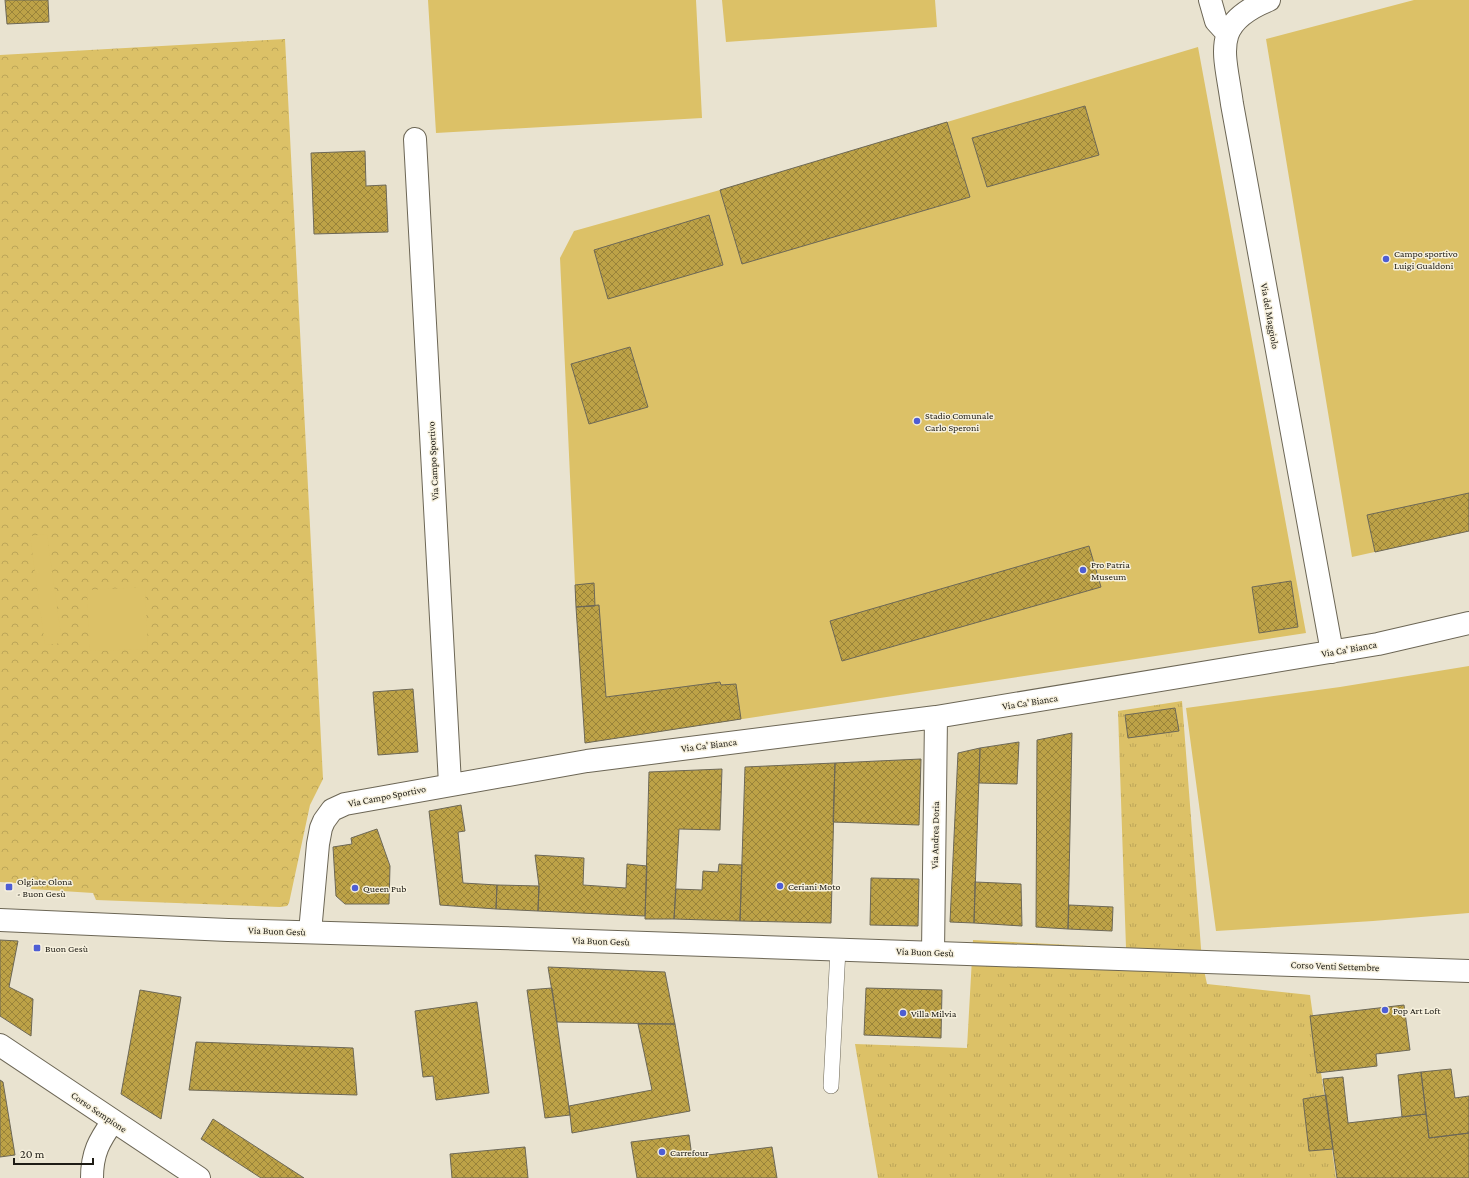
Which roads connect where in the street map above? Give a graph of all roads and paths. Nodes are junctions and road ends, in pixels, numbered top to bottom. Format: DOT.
graph roads {
  1 [pos="1210,0"];
  2 [pos="1269,0"];
  3 [pos="1227,33"];
  4 [pos="415,139"];
  5 [pos="1469,622"];
  6 [pos="1332,652"];
  7 [pos="936,717"];
  8 [pos="587,761"];
  9 [pos="450,784"];
  10 [pos="0,920"];
  11 [pos="310,932"];
  12 [pos="838,949"];
  13 [pos="933,952"];
  14 [pos="1202,962"];
  15 [pos="1469,971"];
  16 [pos="0,1045"];
  17 [pos="831,1086"];
  18 [pos="113,1121"];
  19 [pos="92,1178"];
  20 [pos="199,1178"];
  1 -- 3 [label="street"];
  2 -- 3 [label="street"];
  3 -- 6 [label="street, Via del Maggiolo"];
  4 -- 9 [label="street, Via Campo Sportivo"];
  5 -- 6 [label="street, Via Ca' Bianca"];
  6 -- 7 [label="street, Via Ca' Bianca"];
  7 -- 8 [label="street, Via Ca' Bianca"];
  7 -- 13 [label="street, Via Andrea Doria"];
  8 -- 9 [label="street, Via Campo Sportivo"];
  9 -- 11 [label="street, Via Campo Sportivo"];
  10 -- 11 [label="street, Via Buon Gesù"];
  11 -- 12 [label="street, Via Buon Gesù"];
  12 -- 13 [label="street, Via Buon Gesù"];
  12 -- 17 [label="lane"];
  13 -- 14 [label="street, Via Buon Gesù"];
  14 -- 15 [label="street, Corso Venti Settembre"];
  16 -- 18 [label="street, Corso Sempione"];
  18 -- 19 [label="street"];
  18 -- 20 [label="street, Corso Sempione"];
}
